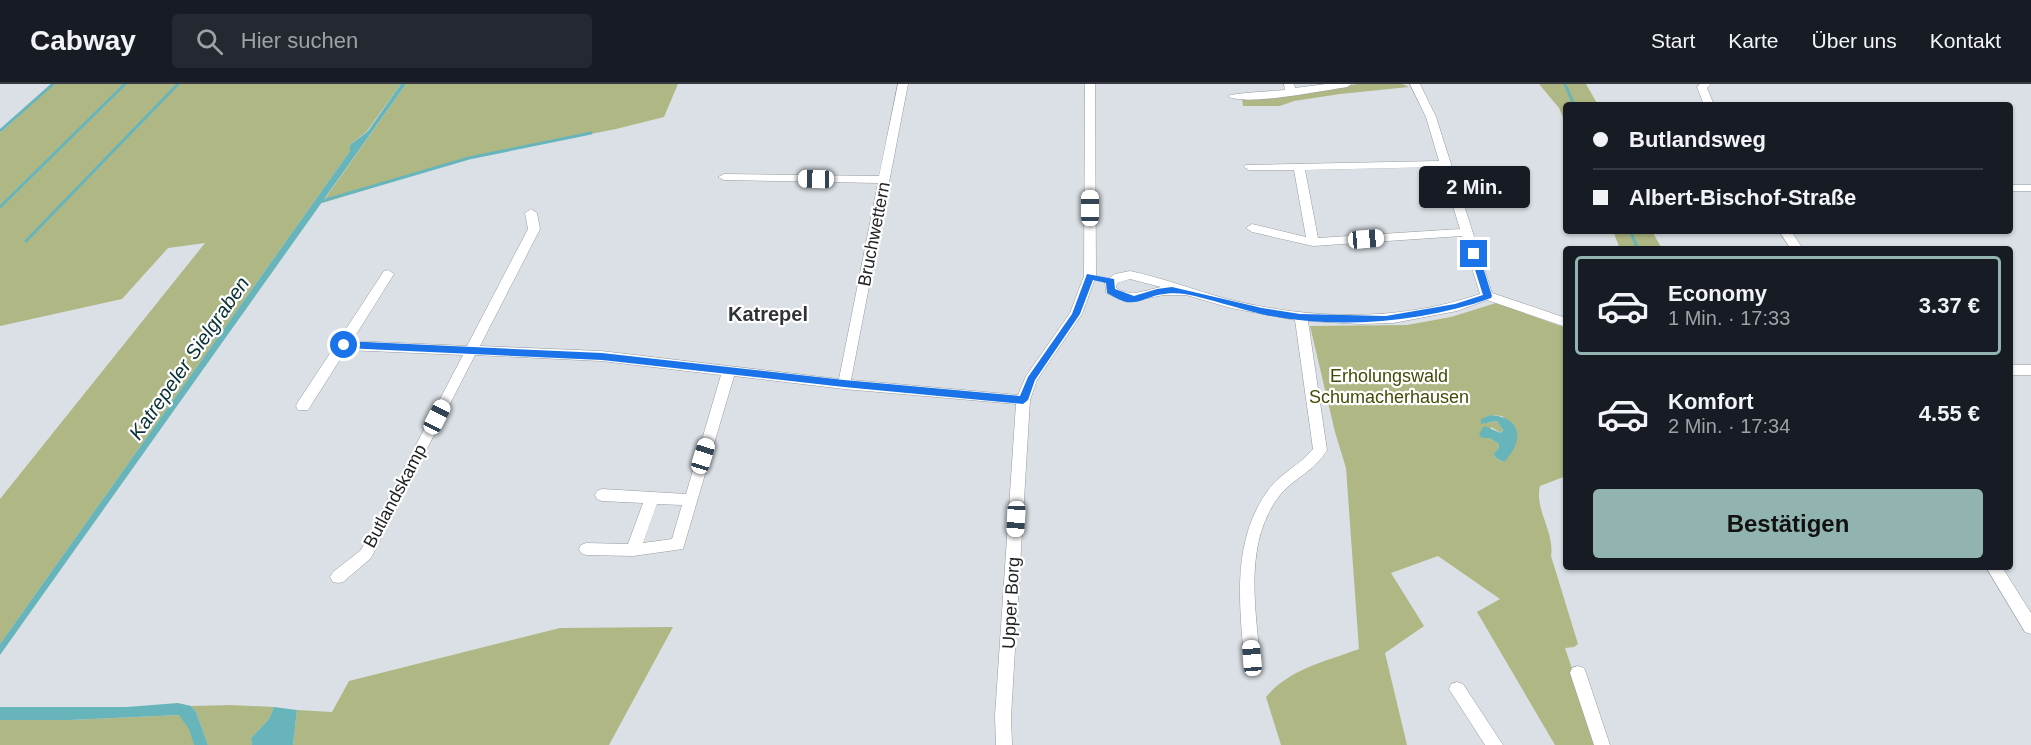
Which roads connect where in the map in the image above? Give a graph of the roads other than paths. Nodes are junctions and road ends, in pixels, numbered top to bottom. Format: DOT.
graph roads {
  1 [pos="903,84"];
  2 [pos="1090,84"];
  3 [pos="1347,84"];
  4 [pos="1415,84"];
  5 [pos="1706,84"];
  6 [pos="1290,88"];
  7 [pos="1233,96"];
  8 [pos="1708,102"];
  9 [pos="1446,164"];
  10 [pos="1249,167"];
  11 [pos="1299,167"];
  12 [pos="724,177"];
  13 [pos="884,180"];
  14 [pos="2013,188"];
  15 [pos="2030,188"];
  16 [pos="531,213"];
  17 [pos="1252,228"];
  18 [pos="1468,232"];
  19 [pos="1313,242"];
  20 [pos="388,274"];
  21 [pos="1090,276"];
  22 [pos="1111,281"];
  23 [pos="1186,291"];
  24 [pos="1487,296"];
  25 [pos="1300,317"];
  26 [pos="1563,322"];
  27 [pos="344,345"];
  28 [pos="470,352"];
  29 [pos="729,370"];
  30 [pos="2013,370"];
  31 [pos="2031,370"];
  32 [pos="844,384"];
  33 [pos="1023,400"];
  34 [pos="303,406"];
  35 [pos="602,495"];
  36 [pos="652,498"];
  37 [pos="690,500"];
  38 [pos="586,549"];
  39 [pos="633,550"];
  40 [pos="1996,570"];
  41 [pos="338,577"];
  42 [pos="2031,627"];
  43 [pos="1252,658"];
  44 [pos="1578,673"];
  45 [pos="1457,689"];
  46 [pos="1004,745"];
  47 [pos="1495,745"];
  48 [pos="1602,745"];
  1 -- 13 [label="street, Bruchwettern"];
  2 -- 21 [label="street, Upper Borg"];
  3 -- 6 [label="street"];
  4 -- 9 [label="street"];
  5 -- 8 [label="street"];
  6 -- 7 [label="street"];
  9 -- 11 [label="street"];
  9 -- 18 [label="street"];
  10 -- 11 [label="street"];
  11 -- 19 [label="street"];
  12 -- 13 [label="street"];
  13 -- 32 [label="street, Bruchwettern"];
  14 -- 15 [label="street"];
  16 -- 28 [label="street, Butlandskamp"];
  17 -- 19 [label="street"];
  18 -- 19 [label="street"];
  18 -- 24 [label="street"];
  20 -- 27 [label="street"];
  21 -- 22 [label="street"];
  21 -- 33 [label="street, Upper Borg"];
  22 -- 23 [label="street"];
  22 -- 23 [label="street"];
  23 -- 25 [label="street"];
  24 -- 25 [label="street"];
  24 -- 26 [label="street"];
  25 -- 43 [label="street"];
  27 -- 28 [label="street"];
  27 -- 34 [label="street"];
  28 -- 29 [label="street"];
  28 -- 41 [label="street, Butlandskamp"];
  29 -- 32 [label="street"];
  29 -- 37 [label="street"];
  30 -- 31 [label="street"];
  32 -- 33 [label="street"];
  33 -- 46 [label="street, Upper Borg"];
  35 -- 36 [label="street"];
  36 -- 37 [label="street"];
  36 -- 39 [label="street"];
  37 -- 39 [label="street"];
  38 -- 39 [label="street"];
  40 -- 42 [label="street"];
  44 -- 48 [label="street"];
  45 -- 47 [label="street"];
}
